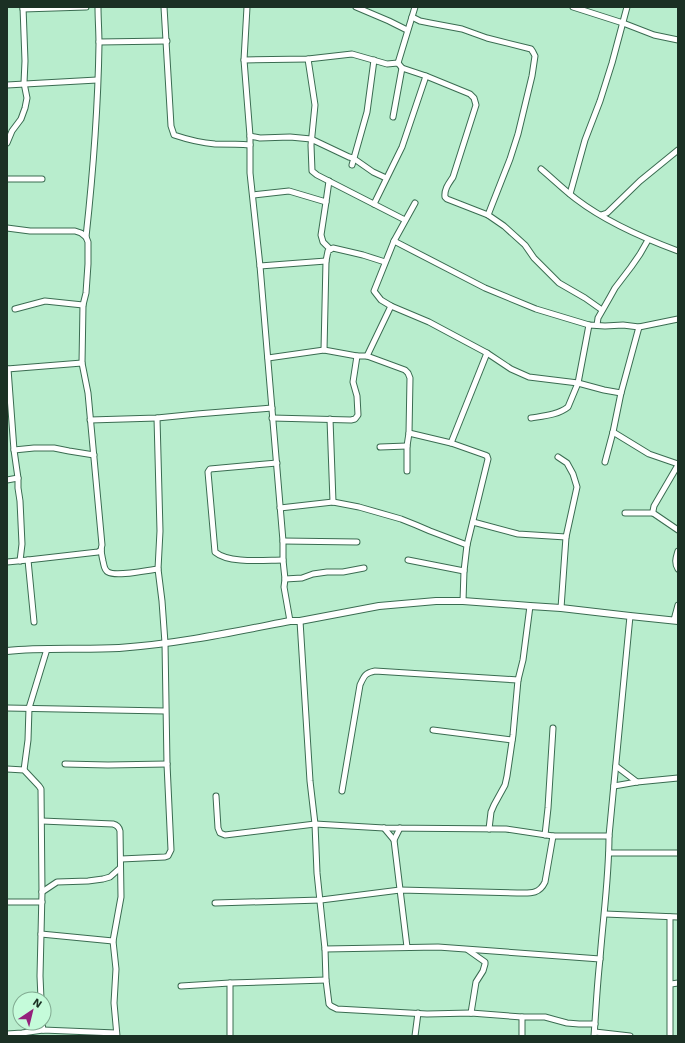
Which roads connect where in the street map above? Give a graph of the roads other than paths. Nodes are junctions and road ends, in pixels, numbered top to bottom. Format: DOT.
graph roads {
  1 [pos="86,7"];
  2 [pos="98,7"];
  3 [pos="164,7"];
  4 [pos="246,7"];
  5 [pos="356,7"];
  6 [pos="415,7"];
  7 [pos="573,7"];
  8 [pos="627,7"];
  9 [pos="23,8"];
  10 [pos="412,17"];
  11 [pos="623,23"];
  12 [pos="407,30"];
  13 [pos="678,40"];
  14 [pos="166,41"];
  15 [pos="99,42"];
  16 [pos="308,59"];
  17 [pos="244,60"];
  18 [pos="374,60"];
  19 [pos="398,63"];
  20 [pos="402,68"];
  21 [pos="426,76"];
  22 [pos="97,80"];
  23 [pos="24,83"];
  24 [pos="7,85"];
  25 [pos="393,117"];
  26 [pos="250,136"];
  27 [pos="311,139"];
  28 [pos="7,143"];
  29 [pos="250,145"];
  30 [pos="678,150"];
  31 [pos="353,158"];
  32 [pos="352,165"];
  33 [pos="541,169"];
  34 [pos="386,178"];
  35 [pos="7,179"];
  36 [pos="42,180"];
  37 [pos="329,181"];
  38 [pos="570,194"];
  39 [pos="253,195"];
  40 [pos="326,202"];
  41 [pos="415,202"];
  42 [pos="374,204"];
  43 [pos="488,215"];
  44 [pos="600,215"];
  45 [pos="405,220"];
  46 [pos="7,228"];
  47 [pos="86,237"];
  48 [pos="648,240"];
  49 [pos="394,241"];
  50 [pos="330,249"];
  51 [pos="678,251"];
  52 [pos="326,261"];
  53 [pos="385,262"];
  54 [pos="260,266"];
  55 [pos="83,305"];
  56 [pos="391,306"];
  57 [pos="15,309"];
  58 [pos="602,310"];
  59 [pos="678,319"];
  60 [pos="589,324"];
  61 [pos="597,325"];
  62 [pos="639,327"];
  63 [pos="324,350"];
  64 [pos="487,353"];
  65 [pos="357,356"];
  66 [pos="367,356"];
  67 [pos="268,358"];
  68 [pos="82,363"];
  69 [pos="8,369"];
  70 [pos="578,383"];
  71 [pos="621,393"];
  72 [pos="272,408"];
  73 [pos="157,418"];
  74 [pos="272,418"];
  75 [pos="531,418"];
  76 [pos="330,419"];
  77 [pos="90,420"];
  78 [pos="613,432"];
  79 [pos="409,433"];
  80 [pos="451,443"];
  81 [pos="407,446"];
  82 [pos="380,447"];
  83 [pos="14,450"];
  84 [pos="94,455"];
  85 [pos="558,457"];
  86 [pos="605,462"];
  87 [pos="277,463"];
  88 [pos="678,465"];
  89 [pos="407,471"];
  90 [pos="18,478"];
  91 [pos="7,480"];
  92 [pos="333,502"];
  93 [pos="280,508"];
  94 [pos="625,513"];
  95 [pos="653,514"];
  96 [pos="473,522"];
  97 [pos="678,530"];
  98 [pos="566,537"];
  99 [pos="283,541"];
  100 [pos="356,542"];
  101 [pos="467,545"];
  102 [pos="101,550"];
  103 [pos="678,550"];
  104 [pos="28,560"];
  105 [pos="283,560"];
  106 [pos="408,560"];
  107 [pos="20,561"];
  108 [pos="7,562"];
  109 [pos="364,568"];
  110 [pos="158,569"];
  111 [pos="678,570"];
  112 [pos="464,571"];
  113 [pos="285,580"];
  114 [pos="463,601"];
  115 [pos="678,605"];
  116 [pos="530,606"];
  117 [pos="561,608"];
  118 [pos="630,616"];
  119 [pos="290,621"];
  120 [pos="300,621"];
  121 [pos="676,621"];
  122 [pos="34,622"];
  123 [pos="165,643"];
  124 [pos="47,649"];
  125 [pos="7,651"];
  126 [pos="518,680"];
  127 [pos="7,708"];
  128 [pos="29,708"];
  129 [pos="165,711"];
  130 [pos="553,728"];
  131 [pos="433,730"];
  132 [pos="512,740"];
  133 [pos="65,764"];
  134 [pos="167,764"];
  135 [pos="616,766"];
  136 [pos="7,769"];
  137 [pos="24,770"];
  138 [pos="678,778"];
  139 [pos="637,782"];
  140 [pos="614,786"];
  141 [pos="342,791"];
  142 [pos="216,796"];
  143 [pos="42,821"];
  144 [pos="315,824"];
  145 [pos="384,828"];
  146 [pos="400,828"];
  147 [pos="489,829"];
  148 [pos="544,835"];
  149 [pos="553,836"];
  150 [pos="609,836"];
  151 [pos="394,840"];
  152 [pos="609,853"];
  153 [pos="678,853"];
  154 [pos="121,859"];
  155 [pos="120,868"];
  156 [pos="400,890"];
  157 [pos="42,892"];
  158 [pos="321,900"];
  159 [pos="7,902"];
  160 [pos="42,902"];
  161 [pos="215,903"];
  162 [pos="605,914"];
  163 [pos="670,917"];
  164 [pos="678,917"];
  165 [pos="41,934"];
  166 [pos="113,941"];
  167 [pos="407,948"];
  168 [pos="325,949"];
  169 [pos="468,950"];
  170 [pos="600,959"];
  171 [pos="326,980"];
  172 [pos="230,983"];
  173 [pos="678,983"];
  174 [pos="671,984"];
  175 [pos="181,986"];
  176 [pos="41,991"];
  177 [pos="418,1013"];
  178 [pos="471,1013"];
  179 [pos="522,1017"];
  180 [pos="595,1024"];
  181 [pos="35,1031"];
  182 [pos="52,1031"];
  183 [pos="7,1034"];
  184 [pos="117,1034"];
  185 [pos="594,1034"];
  186 [pos="230,1036"];
  187 [pos="415,1036"];
  188 [pos="522,1036"];
  189 [pos="630,1036"];
  190 [pos="670,1036"];
  1 -- 9 [label="street"];
  2 -- 15 [label="street"];
  3 -- 14 [label="street"];
  4 -- 17 [label="street"];
  5 -- 12 [label="street"];
  6 -- 10 [label="street"];
  7 -- 11 [label="street"];
  8 -- 11 [label="street"];
  9 -- 23 [label="street"];
  10 -- 12 [label="street"];
  10 -- 43 [label="street"];
  11 -- 13 [label="street"];
  11 -- 38 [label="street"];
  12 -- 19 [label="street"];
  14 -- 15 [label="street"];
  14 -- 29 [label="street"];
  15 -- 22 [label="street"];
  16 -- 17 [label="street"];
  16 -- 18 [label="street"];
  16 -- 27 [label="street"];
  17 -- 26 [label="street"];
  18 -- 19 [label="street"];
  18 -- 31 [label="street"];
  19 -- 20 [label="street"];
  20 -- 21 [label="street"];
  20 -- 25 [label="street"];
  21 -- 34 [label="street"];
  21 -- 43 [label="street"];
  22 -- 23 [label="street"];
  22 -- 47 [label="street"];
  23 -- 24 [label="street"];
  23 -- 28 [label="street"];
  26 -- 27 [label="street"];
  26 -- 29 [label="street"];
  27 -- 31 [label="street"];
  27 -- 37 [label="street"];
  29 -- 39 [label="street"];
  30 -- 44 [label="street"];
  31 -- 32 [label="street"];
  31 -- 34 [label="street"];
  33 -- 38 [label="street"];
  34 -- 42 [label="street"];
  35 -- 36 [label="street"];
  37 -- 40 [label="street"];
  37 -- 42 [label="street"];
  38 -- 44 [label="street"];
  39 -- 40 [label="street"];
  39 -- 54 [label="street"];
  40 -- 50 [label="street"];
  41 -- 45 [label="street"];
  42 -- 45 [label="street"];
  43 -- 58 [label="street"];
  44 -- 48 [label="street"];
  45 -- 49 [label="street"];
  46 -- 47 [label="street"];
  47 -- 55 [label="street"];
  48 -- 51 [label="street"];
  48 -- 58 [label="street"];
  49 -- 53 [label="street"];
  49 -- 60 [label="street"];
  50 -- 52 [label="street"];
  50 -- 53 [label="street"];
  52 -- 54 [label="street"];
  52 -- 63 [label="street"];
  53 -- 56 [label="street"];
  54 -- 67 [label="street"];
  55 -- 57 [label="street"];
  55 -- 68 [label="street"];
  56 -- 64 [label="street"];
  56 -- 66 [label="street"];
  58 -- 61 [label="street"];
  59 -- 62 [label="street"];
  60 -- 61 [label="street"];
  60 -- 70 [label="street"];
  61 -- 62 [label="street"];
  62 -- 71 [label="street"];
  63 -- 65 [label="street"];
  63 -- 67 [label="street"];
  64 -- 70 [label="street"];
  64 -- 80 [label="street"];
  65 -- 66 [label="street"];
  65 -- 76 [label="street"];
  66 -- 79 [label="street"];
  67 -- 72 [label="street"];
  68 -- 69 [label="street"];
  68 -- 77 [label="street"];
  69 -- 83 [label="street"];
  70 -- 71 [label="street"];
  70 -- 75 [label="street"];
  71 -- 78 [label="street"];
  72 -- 73 [label="street"];
  72 -- 74 [label="street"];
  73 -- 77 [label="street"];
  73 -- 110 [label="street"];
  74 -- 76 [label="street"];
  74 -- 87 [label="street"];
  76 -- 92 [label="street"];
  77 -- 84 [label="street"];
  78 -- 86 [label="street"];
  78 -- 88 [label="street"];
  79 -- 80 [label="street"];
  79 -- 81 [label="street"];
  80 -- 96 [label="street"];
  81 -- 82 [label="street"];
  81 -- 89 [label="street"];
  83 -- 84 [label="street"];
  83 -- 90 [label="street"];
  84 -- 102 [label="street"];
  85 -- 98 [label="street"];
  87 -- 93 [label="street"];
  87 -- 105 [label="street"];
  88 -- 95 [label="street"];
  90 -- 91 [label="street"];
  90 -- 107 [label="street"];
  92 -- 93 [label="street"];
  92 -- 101 [label="street"];
  93 -- 99 [label="street"];
  94 -- 95 [label="street"];
  95 -- 97 [label="street"];
  96 -- 98 [label="street"];
  96 -- 101 [label="street"];
  98 -- 117 [label="street"];
  99 -- 100 [label="street"];
  99 -- 105 [label="street"];
  101 -- 112 [label="street"];
  102 -- 104 [label="street"];
  102 -- 110 [label="street"];
  103 -- 111 [label="street"];
  104 -- 107 [label="street"];
  104 -- 122 [label="street"];
  105 -- 113 [label="street"];
  106 -- 112 [label="street"];
  107 -- 108 [label="street"];
  109 -- 113 [label="street"];
  110 -- 123 [label="street"];
  112 -- 114 [label="street"];
  113 -- 119 [label="street"];
  114 -- 116 [label="street"];
  114 -- 120 [label="street"];
  115 -- 121 [label="street"];
  116 -- 117 [label="street"];
  116 -- 126 [label="street"];
  117 -- 118 [label="street"];
  118 -- 121 [label="street"];
  118 -- 135 [label="street"];
  119 -- 120 [label="street"];
  119 -- 123 [label="street"];
  120 -- 144 [label="street"];
  123 -- 124 [label="street"];
  123 -- 129 [label="street"];
  124 -- 125 [label="street"];
  124 -- 128 [label="street"];
  126 -- 132 [label="street"];
  126 -- 141 [label="street"];
  127 -- 128 [label="street"];
  128 -- 129 [label="street"];
  128 -- 137 [label="street"];
  129 -- 134 [label="street"];
  130 -- 148 [label="street"];
  131 -- 132 [label="street"];
  132 -- 147 [label="street"];
  133 -- 134 [label="street"];
  134 -- 154 [label="street"];
  135 -- 139 [label="street"];
  135 -- 140 [label="street"];
  136 -- 137 [label="street"];
  137 -- 143 [label="street"];
  138 -- 139 [label="street"];
  139 -- 140 [label="street"];
  140 -- 150 [label="street"];
  142 -- 144 [label="street"];
  143 -- 154 [label="street"];
  143 -- 157 [label="street"];
  144 -- 145 [label="street"];
  144 -- 158 [label="street"];
  145 -- 146 [label="street"];
  145 -- 151 [label="street"];
  146 -- 147 [label="street"];
  146 -- 151 [label="street"];
  147 -- 148 [label="street"];
  148 -- 149 [label="street"];
  149 -- 150 [label="street"];
  149 -- 156 [label="street"];
  150 -- 152 [label="street"];
  151 -- 156 [label="street"];
  152 -- 153 [label="street"];
  152 -- 162 [label="street"];
  154 -- 155 [label="street"];
  155 -- 157 [label="street"];
  155 -- 166 [label="street"];
  156 -- 158 [label="street"];
  156 -- 167 [label="street"];
  157 -- 160 [label="street"];
  158 -- 161 [label="street"];
  158 -- 168 [label="street"];
  159 -- 160 [label="street"];
  160 -- 165 [label="street"];
  162 -- 163 [label="street"];
  162 -- 170 [label="street"];
  163 -- 164 [label="street"];
  163 -- 174 [label="street"];
  165 -- 166 [label="street"];
  165 -- 176 [label="street"];
  166 -- 184 [label="street"];
  167 -- 168 [label="street"];
  167 -- 169 [label="street"];
  168 -- 171 [label="street"];
  169 -- 170 [label="street"];
  169 -- 178 [label="street"];
  170 -- 180 [label="street"];
  171 -- 172 [label="street"];
  171 -- 177 [label="street"];
  172 -- 175 [label="street"];
  172 -- 186 [label="street"];
  173 -- 174 [label="street"];
  174 -- 190 [label="street"];
  177 -- 178 [label="street"];
  177 -- 187 [label="street"];
  178 -- 179 [label="street"];
  179 -- 180 [label="street"];
  179 -- 188 [label="street"];
  180 -- 185 [label="street"];
  181 -- 183 [label="street"];
  182 -- 184 [label="street"];
  185 -- 189 [label="street"];
}
